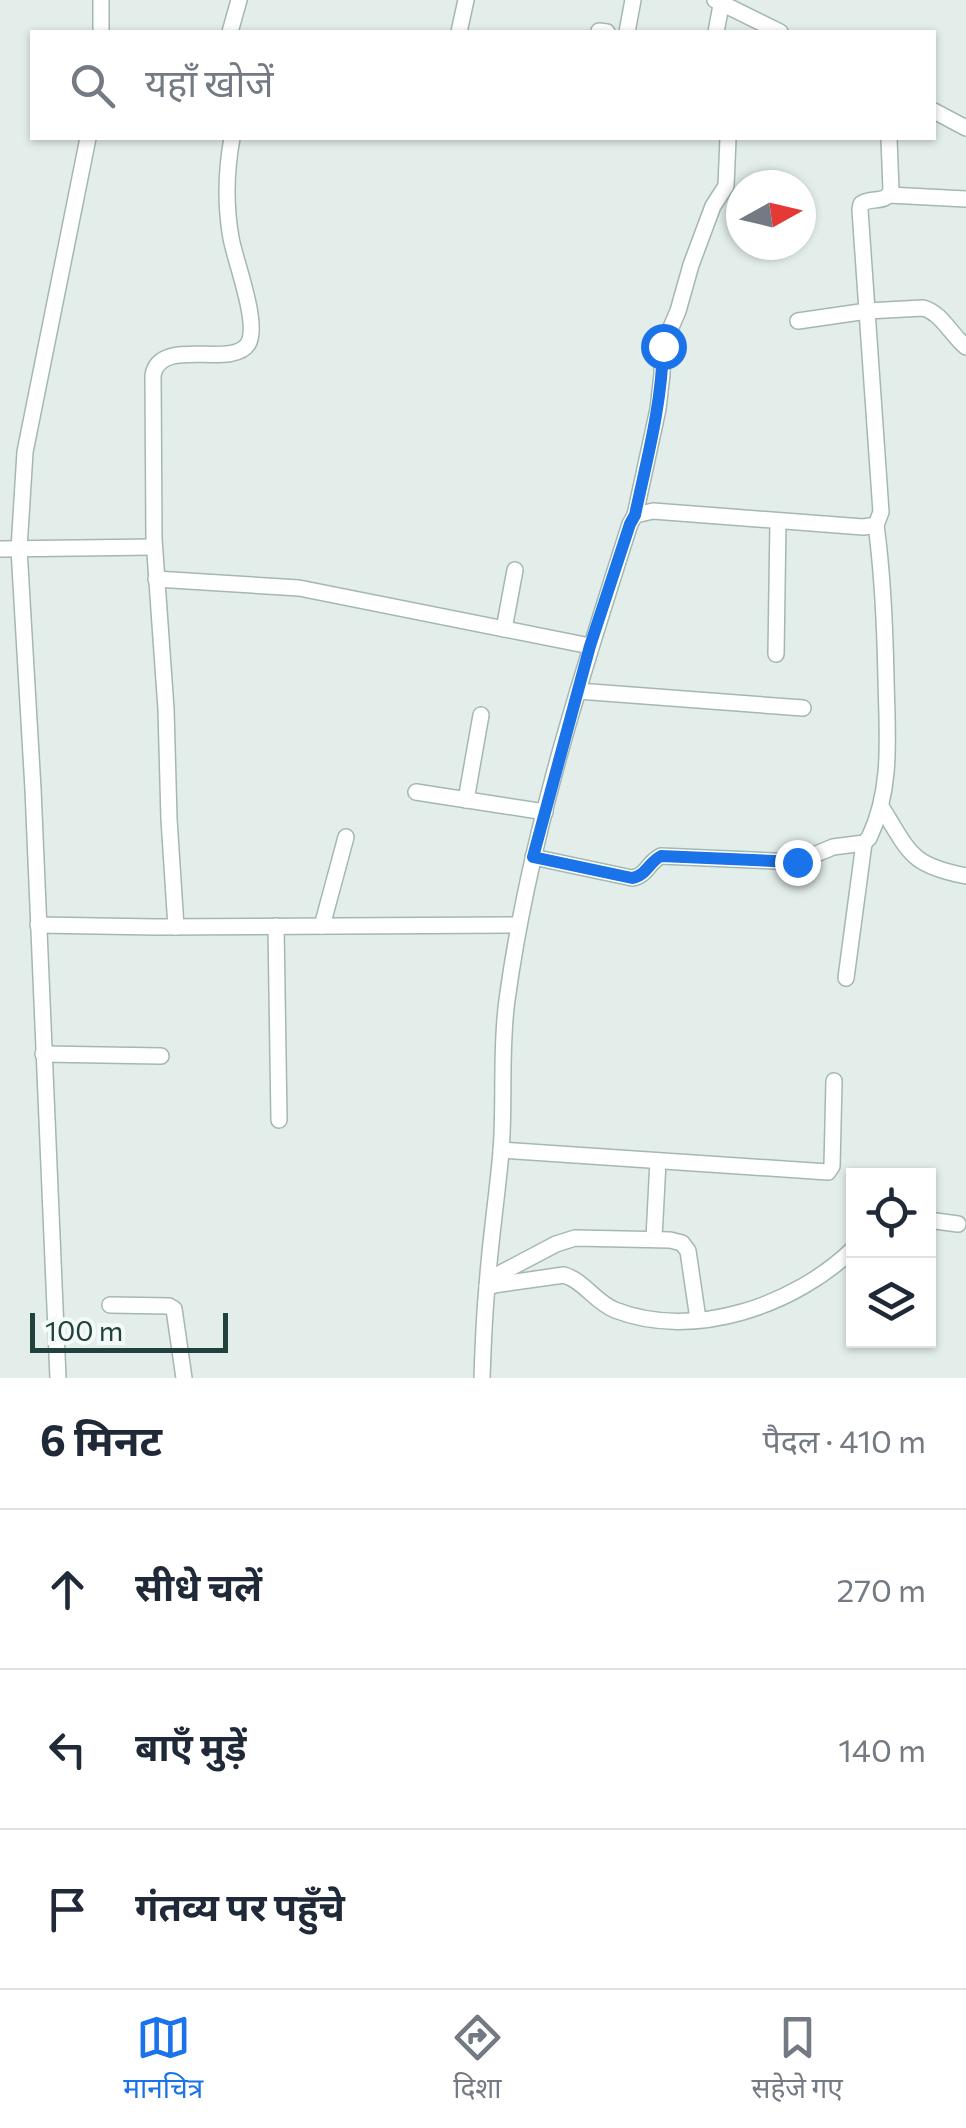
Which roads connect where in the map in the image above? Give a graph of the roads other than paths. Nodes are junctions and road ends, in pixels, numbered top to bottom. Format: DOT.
graph roads {
  1 [pos="101,0"];
  2 [pos="239,0"];
  3 [pos="466,0"];
  4 [pos="633,0"];
  5 [pos="719,1"];
  6 [pos="100,30"];
  7 [pos="231,30"];
  8 [pos="459,30"];
  9 [pos="627,30"];
  10 [pos="716,30"];
  11 [pos="776,30"];
  12 [pos="936,112"];
  13 [pos="966,128"];
  14 [pos="88,140"];
  15 [pos="232,140"];
  16 [pos="728,140"];
  17 [pos="889,140"];
  18 [pos="889,196"];
  19 [pos="966,199"];
  20 [pos="867,312"];
  21 [pos="798,321"];
  22 [pos="966,347"];
  23 [pos="635,515"];
  24 [pos="778,521"];
  25 [pos="876,525"];
  26 [pos="154,547"];
  27 [pos="0,549"];
  28 [pos="19,549"];
  29 [pos="515,570"];
  30 [pos="156,579"];
  31 [pos="504,629"];
  32 [pos="590,646"];
  33 [pos="776,654"];
  34 [pos="578,691"];
  35 [pos="803,708"];
  36 [pos="481,714"];
  37 [pos="416,792"];
  38 [pos="466,800"];
  39 [pos="882,808"];
  40 [pos="545,812"];
  41 [pos="346,836"];
  42 [pos="864,843"];
  43 [pos="533,857"];
  44 [pos="966,876"];
  45 [pos="519,925"];
  46 [pos="38,926"];
  47 [pos="276,926"];
  48 [pos="322,926"];
  49 [pos="176,927"];
  50 [pos="846,978"];
  51 [pos="44,1054"];
  52 [pos="162,1056"];
  53 [pos="834,1081"];
  54 [pos="279,1120"];
  55 [pos="501,1150"];
  56 [pos="658,1161"];
  57 [pos="936,1221"];
  58 [pos="958,1224"];
  59 [pos="654,1238"];
  60 [pos="846,1255"];
  61 [pos="490,1285"];
  62 [pos="110,1305"];
  63 [pos="698,1319"];
  64 [pos="58,1378"];
  65 [pos="184,1378"];
  66 [pos="482,1378"];
  1 -- 6 [label="street"];
  2 -- 7 [label="street"];
  3 -- 8 [label="street"];
  4 -- 9 [label="street"];
  5 -- 10 [label="street"];
  5 -- 11 [label="street"];
  12 -- 13 [label="street"];
  14 -- 28 [label="street"];
  15 -- 26 [label="street"];
  16 -- 23 [label="street"];
  17 -- 18 [label="street"];
  18 -- 19 [label="street"];
  18 -- 20 [label="street"];
  20 -- 21 [label="street"];
  20 -- 22 [label="street"];
  20 -- 25 [label="street"];
  23 -- 24 [label="street"];
  23 -- 32 [label="street"];
  24 -- 25 [label="street"];
  24 -- 33 [label="street"];
  25 -- 39 [label="street"];
  26 -- 28 [label="street"];
  26 -- 30 [label="street"];
  27 -- 28 [label="street"];
  28 -- 46 [label="street"];
  29 -- 31 [label="street"];
  30 -- 31 [label="street"];
  30 -- 49 [label="street"];
  31 -- 32 [label="street"];
  32 -- 34 [label="street"];
  34 -- 35 [label="street"];
  34 -- 40 [label="street"];
  36 -- 38 [label="street"];
  37 -- 38 [label="street"];
  38 -- 40 [label="street"];
  39 -- 42 [label="street"];
  39 -- 44 [label="street"];
  40 -- 43 [label="street"];
  41 -- 48 [label="street"];
  42 -- 43 [label="street"];
  42 -- 50 [label="street"];
  43 -- 45 [label="street"];
  45 -- 48 [label="street"];
  45 -- 55 [label="street"];
  46 -- 49 [label="street"];
  46 -- 51 [label="street"];
  47 -- 48 [label="street"];
  47 -- 49 [label="street"];
  47 -- 54 [label="street"];
  51 -- 52 [label="street"];
  51 -- 64 [label="street"];
  53 -- 56 [label="street"];
  55 -- 56 [label="street"];
  55 -- 61 [label="street"];
  56 -- 59 [label="street"];
  57 -- 58 [label="street"];
  59 -- 61 [label="street"];
  59 -- 63 [label="street"];
  60 -- 63 [label="street"];
  61 -- 63 [label="street"];
  61 -- 66 [label="street"];
  62 -- 65 [label="street"];
}
